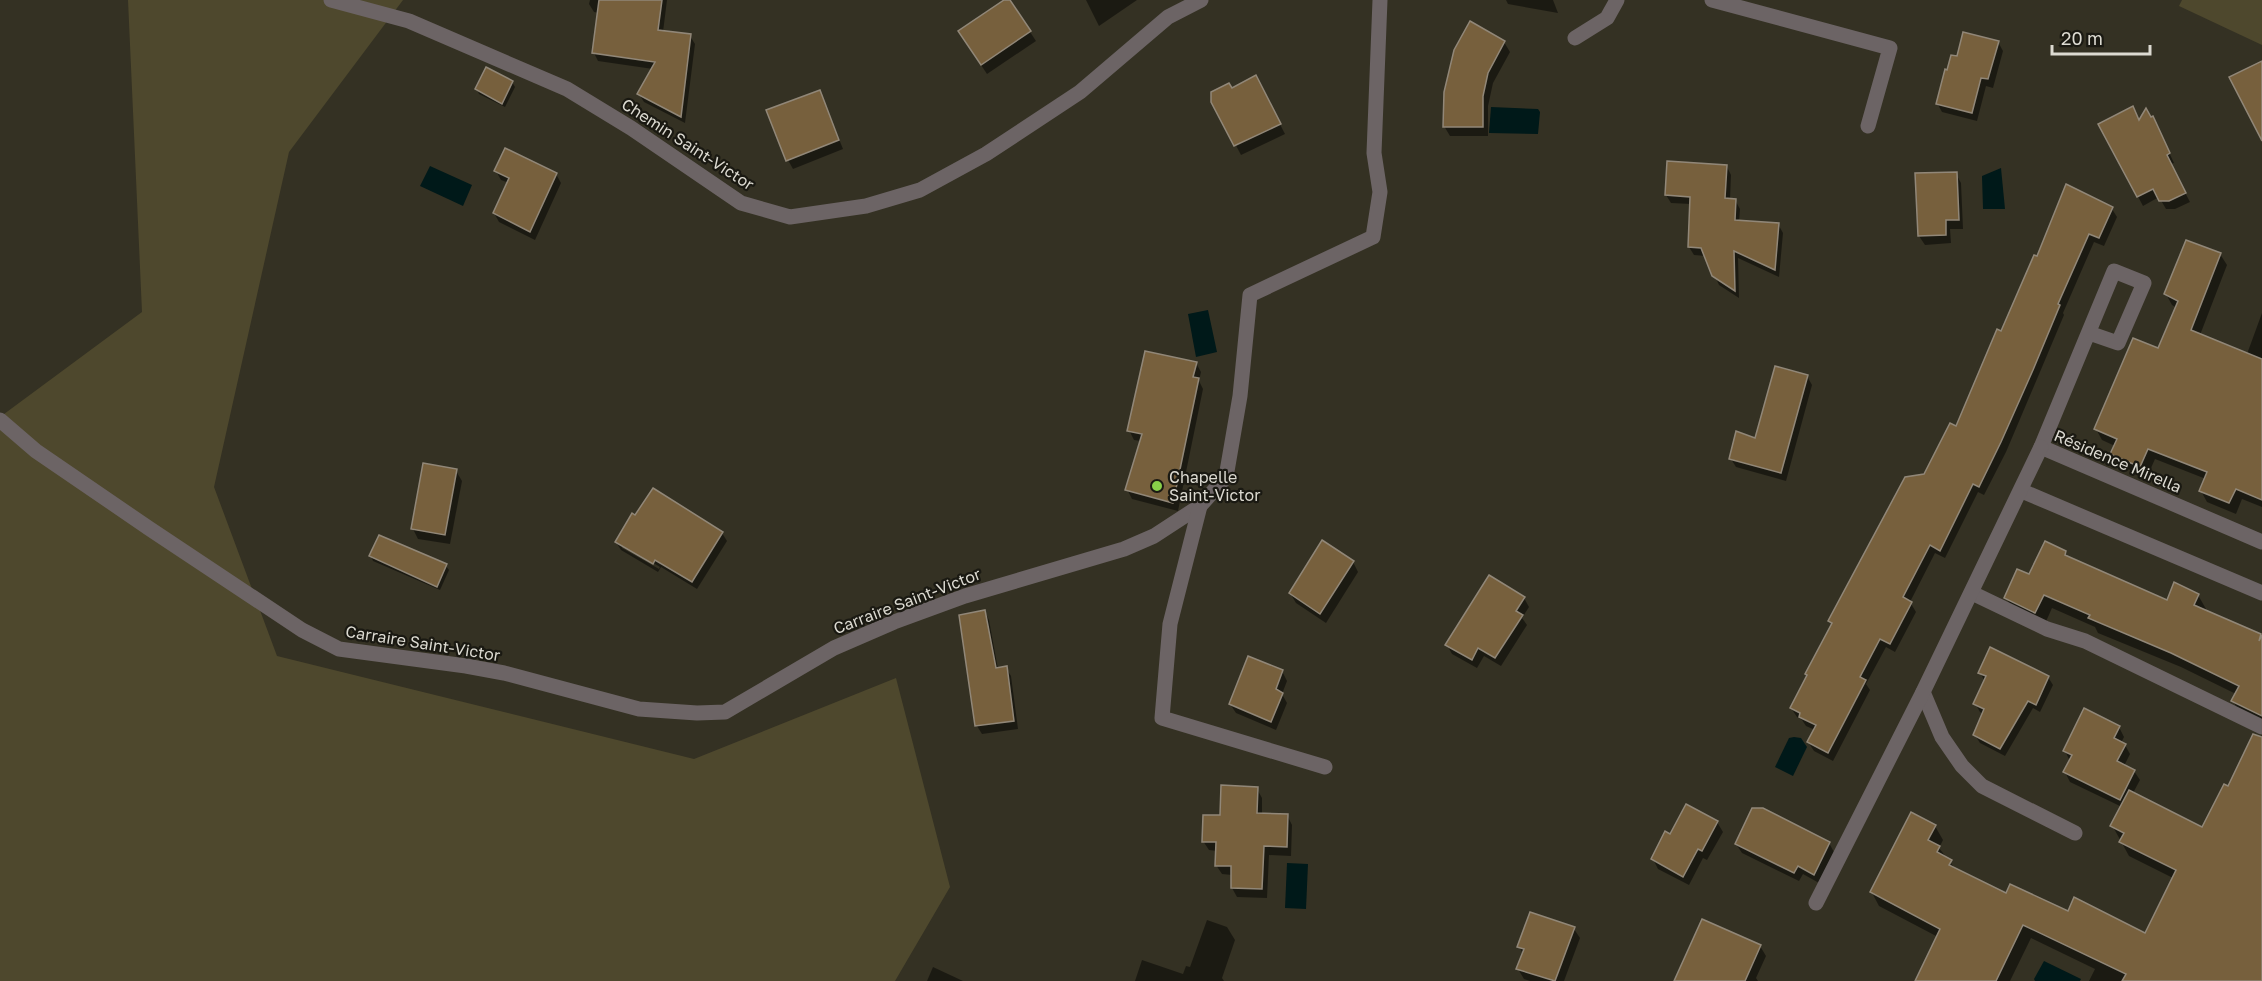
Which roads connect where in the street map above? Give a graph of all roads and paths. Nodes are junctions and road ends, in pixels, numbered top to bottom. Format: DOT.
graph roads {
  1 [pos="331,0"];
  2 [pos="1201,0"];
  3 [pos="1380,0"];
  4 [pos="1617,0"];
  5 [pos="1712,0"];
  6 [pos="1575,38"];
  7 [pos="1868,126"];
  8 [pos="2089,333"];
  9 [pos="0,420"];
  10 [pos="2041,447"];
  11 [pos="2022,491"];
  12 [pos="1200,506"];
  13 [pos="2262,542"];
  14 [pos="1972,593"];
  15 [pos="2262,593"];
  16 [pos="1923,692"];
  17 [pos="2262,727"];
  18 [pos="1325,767"];
  19 [pos="2075,833"];
  20 [pos="1816,903"];
  1 -- 2 [label="street, Chemin Saint-Victor"];
  3 -- 12 [label="street, Carraire Saint-Victor"];
  4 -- 6 [label="street"];
  5 -- 7 [label="street"];
  8 -- 8 [label="street, Résidence Mirella"];
  8 -- 10 [label="street, Résidence Mirella"];
  9 -- 12 [label="street, Carraire Saint-Victor"];
  10 -- 11 [label="street"];
  10 -- 13 [label="street, Résidence Mirella"];
  11 -- 14 [label="street"];
  11 -- 15 [label="street"];
  12 -- 18 [label="street"];
  14 -- 16 [label="street"];
  14 -- 17 [label="street"];
  16 -- 19 [label="street"];
  16 -- 20 [label="street"];
}
